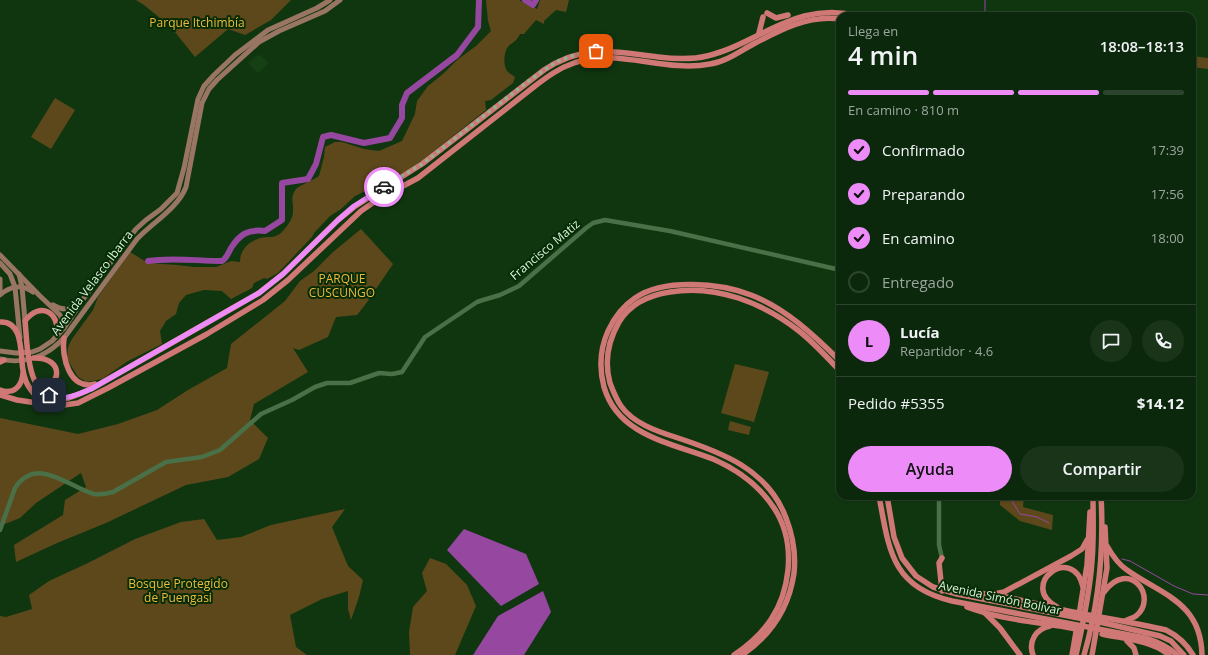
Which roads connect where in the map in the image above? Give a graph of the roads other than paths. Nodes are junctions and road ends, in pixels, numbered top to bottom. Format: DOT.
graph roads {
  1 [pos="330,0"];
  2 [pos="340,0"];
  3 [pos="820,11"];
  4 [pos="838,12"];
  5 [pos="836,19"];
  6 [pos="289,24"];
  7 [pos="759,33"];
  8 [pos="0,254"];
  9 [pos="0,263"];
  10 [pos="836,269"];
  11 [pos="18,273"];
  12 [pos="0,279"];
  13 [pos="15,287"];
  14 [pos="22,287"];
  15 [pos="0,291"];
  16 [pos="0,295"];
  17 [pos="86,295"];
  18 [pos="40,296"];
  19 [pos="25,321"];
  20 [pos="0,322"];
  21 [pos="64,328"];
  22 [pos="57,335"];
  23 [pos="64,338"];
  24 [pos="20,339"];
  25 [pos="0,351"];
  26 [pos="63,356"];
  27 [pos="836,357"];
  28 [pos="34,358"];
  29 [pos="1,360"];
  30 [pos="836,367"];
  31 [pos="23,371"];
  32 [pos="105,380"];
  33 [pos="38,386"];
  34 [pos="91,389"];
  35 [pos="0,390"];
  36 [pos="0,394"];
  37 [pos="57,406"];
  38 [pos="880,500"];
  39 [pos="888,500"];
  40 [pos="939,500"];
  41 [pos="1092,500"];
  42 [pos="1093,500"];
  43 [pos="1101,500"];
  44 [pos="1102,517"];
  45 [pos="0,530"];
  46 [pos="1088,536"];
  47 [pos="1106,546"];
  48 [pos="942,558"];
  49 [pos="945,591"];
  50 [pos="1103,594"];
  51 [pos="988,595"];
  52 [pos="1083,598"];
  53 [pos="952,601"];
  54 [pos="1061,609"];
  55 [pos="985,612"];
  56 [pos="1072,615"];
  57 [pos="1104,620"];
  58 [pos="1124,621"];
  59 [pos="1055,625"];
  60 [pos="1070,626"];
  61 [pos="1102,632"];
  62 [pos="1122,638"];
  63 [pos="734,655"];
  64 [pos="742,655"];
  65 [pos="1020,655"];
  66 [pos="1033,655"];
  67 [pos="1072,655"];
  68 [pos="1076,655"];
  69 [pos="1084,655"];
  70 [pos="1092,655"];
  71 [pos="1136,655"];
  72 [pos="1169,655"];
  73 [pos="1177,655"];
  74 [pos="1184,655"];
  75 [pos="1193,655"];
  76 [pos="1202,655"];
  1 -- 6 [label="main road, Avenida Velasco Ibarra"];
  2 -- 6 [label="main road, Avenida Velasco Ibarra"];
  3 -- 4 [label="highway"];
  3 -- 7 [label="highway"];
  3 -- 7 [label="highway"];
  5 -- 37 [label="highway"];
  6 -- 17 [label="main road, Avenida Velasco Ibarra"];
  6 -- 23 [label="main road, Avenida Velasco Ibarra"];
  7 -- 32 [label="highway"];
  8 -- 11 [label="main road"];
  9 -- 13 [label="main road"];
  10 -- 45 [label="street, Francisco Matiz"];
  11 -- 14 [label="main road"];
  11 -- 18 [label="main road"];
  12 -- 15 [label="main road"];
  13 -- 14 [label="main road"];
  13 -- 16 [label="main road"];
  13 -- 24 [label="main road"];
  14 -- 18 [label="main road"];
  14 -- 19 [label="main road"];
  17 -- 18 [label="main road"];
  17 -- 21 [label="main road, Avenida Velasco Ibarra"];
  18 -- 21 [label="main road"];
  19 -- 22 [label="highway"];
  19 -- 33 [label="highway"];
  20 -- 24 [label="highway"];
  21 -- 22 [label="main road, Avenida Velasco Ibarra"];
  21 -- 23 [label="main road"];
  22 -- 25 [label="main road, Avenida Velasco Ibarra"];
  23 -- 26 [label="highway"];
  23 -- 28 [label="main road, Avenida Velasco Ibarra"];
  24 -- 31 [label="highway"];
  26 -- 32 [label="highway"];
  26 -- 34 [label="highway"];
  27 -- 63 [label="highway"];
  28 -- 29 [label="main road, Avenida Velasco Ibarra"];
  28 -- 33 [label="highway"];
  30 -- 64 [label="highway"];
  31 -- 35 [label="highway"];
  31 -- 37 [label="highway"];
  32 -- 34 [label="highway"];
  33 -- 34 [label="highway"];
  36 -- 37 [label="highway"];
  38 -- 53 [label="highway, Avenida Simón Bolívar"];
  39 -- 49 [label="highway, Avenida Simón Bolívar"];
  40 -- 48 [label="street"];
  41 -- 46 [label="highway"];
  42 -- 68 [label="highway"];
  43 -- 44 [label="highway"];
  44 -- 47 [label="highway"];
  44 -- 69 [label="highway"];
  46 -- 51 [label="highway"];
  46 -- 52 [label="highway"];
  47 -- 50 [label="highway"];
  47 -- 76 [label="highway"];
  48 -- 49 [label="highway"];
  49 -- 51 [label="highway"];
  49 -- 56 [label="highway, Avenida Simón Bolívar"];
  50 -- 58 [label="highway"];
  50 -- 70 [label="highway"];
  51 -- 54 [label="highway"];
  52 -- 54 [label="highway"];
  52 -- 67 [label="highway"];
  53 -- 55 [label="highway"];
  53 -- 60 [label="highway, Avenida Simón Bolívar"];
  54 -- 56 [label="highway"];
  55 -- 59 [label="highway"];
  55 -- 65 [label="highway"];
  56 -- 57 [label="highway"];
  57 -- 58 [label="highway"];
  57 -- 74 [label="highway"];
  58 -- 75 [label="highway"];
  59 -- 60 [label="highway"];
  59 -- 66 [label="highway"];
  60 -- 61 [label="highway"];
  61 -- 62 [label="highway"];
  61 -- 73 [label="highway"];
  62 -- 71 [label="highway"];
  62 -- 72 [label="highway"];
}
